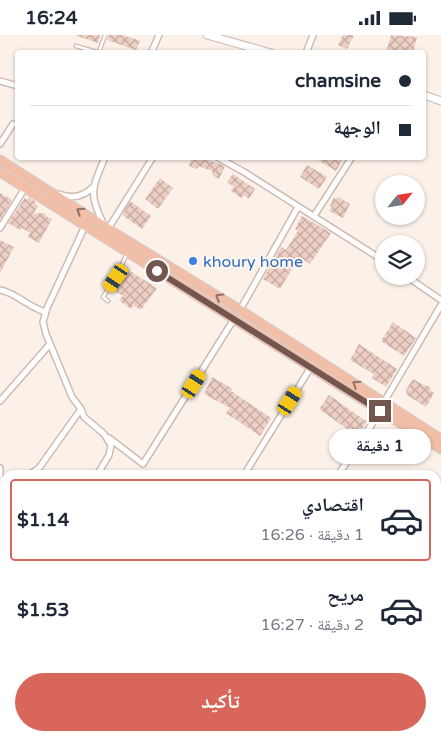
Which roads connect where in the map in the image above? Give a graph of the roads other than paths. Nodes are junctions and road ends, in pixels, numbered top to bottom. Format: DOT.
graph roads {
  1 [pos="104,35"];
  2 [pos="159,35"];
  3 [pos="207,35"];
  4 [pos="313,35"];
  5 [pos="76,46"];
  6 [pos="92,50"];
  7 [pos="100,50"];
  8 [pos="152,50"];
  9 [pos="260,50"];
  10 [pos="307,50"];
  11 [pos="0,81"];
  12 [pos="15,85"];
  13 [pos="426,95"];
  14 [pos="440,98"];
  15 [pos="13,124"];
  16 [pos="0,144"];
  17 [pos="0,160"];
  18 [pos="104,160"];
  19 [pos="151,160"];
  20 [pos="228,160"];
  21 [pos="350,160"];
  22 [pos="0,172"];
  23 [pos="94,186"];
  24 [pos="42,187"];
  25 [pos="25,188"];
  26 [pos="298,207"];
  27 [pos="314,217"];
  28 [pos="85,226"];
  29 [pos="107,228"];
  30 [pos="0,229"];
  31 [pos="128,253"];
  32 [pos="375,255"];
  33 [pos="419,285"];
  34 [pos="0,290"];
  35 [pos="441,300"];
  36 [pos="108,301"];
  37 [pos="441,305"];
  38 [pos="240,310"];
  39 [pos="46,312"];
  40 [pos="234,319"];
  41 [pos="50,344"];
  42 [pos="311,367"];
  43 [pos="0,401"];
  44 [pos="384,402"];
  45 [pos="81,409"];
  46 [pos="380,411"];
  47 [pos="104,434"];
  48 [pos="441,439"];
  49 [pos="441,449"];
  50 [pos="36,470"];
  51 [pos="100,470"];
  52 [pos="247,470"];
  53 [pos="341,470"];
  1 -- 7 [label="lane"];
  2 -- 8 [label="street"];
  3 -- 9 [label="main road"];
  4 -- 10 [label="street"];
  5 -- 6 [label="lane"];
  11 -- 12 [label="street"];
  13 -- 14 [label="main road"];
  15 -- 16 [label="street"];
  17 -- 24 [label="highway"];
  18 -- 23 [label="street"];
  19 -- 29 [label="street"];
  20 -- 26 [label="street"];
  21 -- 27 [label="street"];
  22 -- 25 [label="highway"];
  23 -- 24 [label="street"];
  23 -- 29 [label="street"];
  29 -- 24 [label="highway, one-way"];
  25 -- 28 [label="highway"];
  25 -- 30 [label="street"];
  26 -- 27 [label="street"];
  26 -- 38 [label="street"];
  27 -- 32 [label="street"];
  28 -- 31 [label="highway"];
  28 -- 39 [label="street"];
  38 -- 29 [label="highway, one-way"];
  31 -- 36 [label="lane"];
  31 -- 40 [label="highway"];
  33 -- 35 [label="street"];
  34 -- 39 [label="street"];
  37 -- 44 [label="street"];
  44 -- 38 [label="highway, one-way"];
  39 -- 41 [label="street"];
  40 -- 42 [label="highway"];
  40 -- 47 [label="street"];
  41 -- 43 [label="street"];
  41 -- 45 [label="street"];
  42 -- 46 [label="highway"];
  42 -- 52 [label="street"];
  44 -- 48 [label="highway"];
  45 -- 47 [label="street"];
  45 -- 50 [label="street"];
  46 -- 49 [label="highway"];
  46 -- 53 [label="street"];
  47 -- 51 [label="street"];
}
